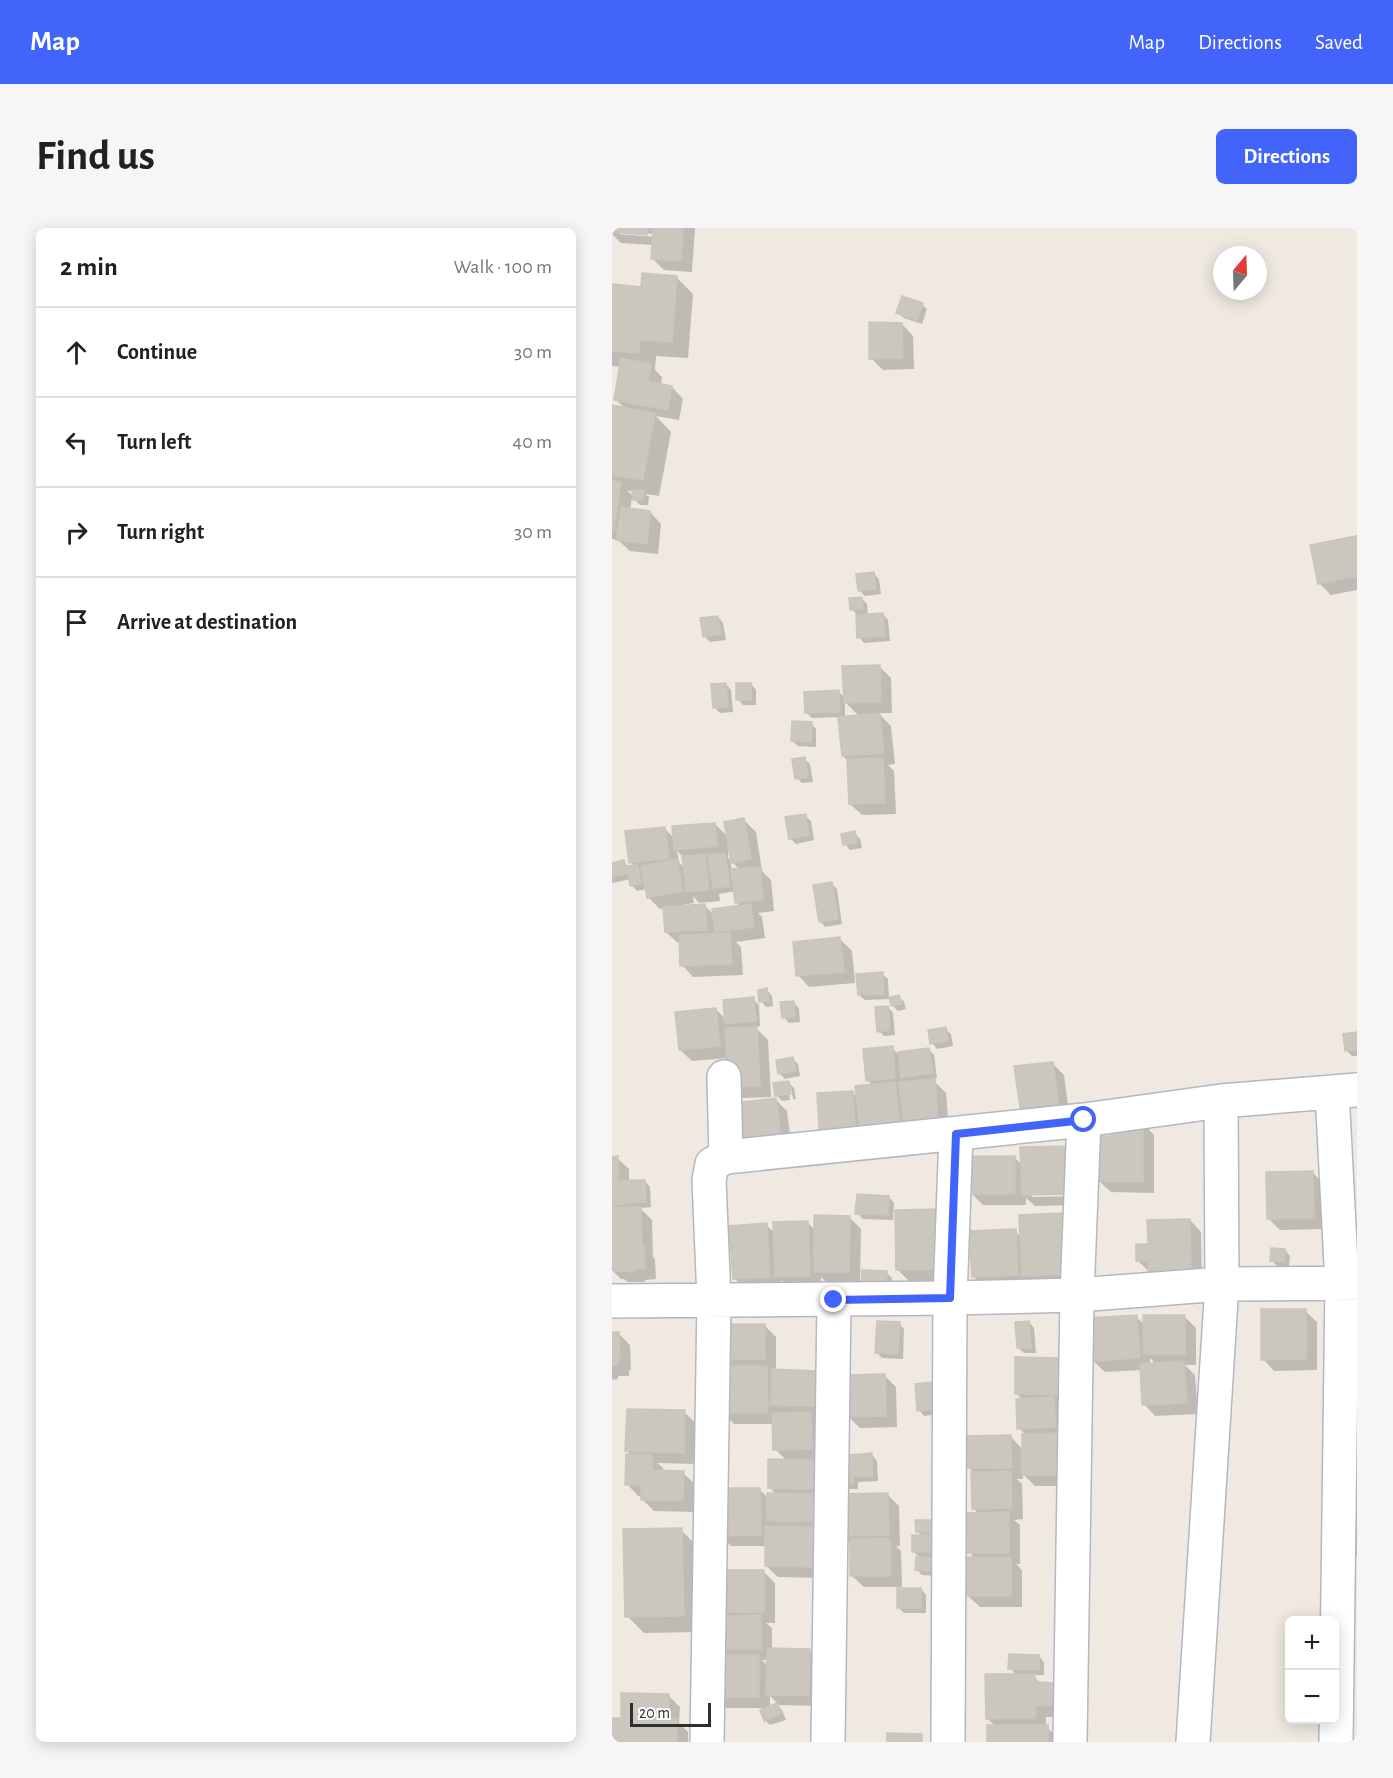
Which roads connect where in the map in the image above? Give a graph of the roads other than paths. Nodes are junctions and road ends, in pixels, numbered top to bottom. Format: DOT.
graph roads {
  1 [pos="724,1077"];
  2 [pos="1345,1091"];
  3 [pos="1221,1101"];
  4 [pos="1084,1120"];
  5 [pos="956,1134"];
  6 [pos="726,1156"];
  7 [pos="1349,1283"];
  8 [pos="1222,1284"];
  9 [pos="1077,1294"];
  10 [pos="950,1298"];
  11 [pos="714,1299"];
  12 [pos="834,1300"];
  13 [pos="612,1301"];
  14 [pos="707,1742"];
  15 [pos="828,1742"];
  16 [pos="948,1742"];
  17 [pos="1070,1742"];
  18 [pos="1193,1742"];
  19 [pos="1336,1742"];
  1 -- 6 [label="street"];
  2 -- 3 [label="street"];
  2 -- 7 [label="street"];
  3 -- 4 [label="street"];
  3 -- 8 [label="street"];
  4 -- 5 [label="street"];
  4 -- 9 [label="street"];
  5 -- 6 [label="street"];
  5 -- 10 [label="street"];
  6 -- 11 [label="street"];
  7 -- 8 [label="street"];
  7 -- 19 [label="street"];
  8 -- 9 [label="street"];
  8 -- 18 [label="street"];
  9 -- 10 [label="street"];
  9 -- 17 [label="street"];
  10 -- 12 [label="street"];
  10 -- 16 [label="street"];
  11 -- 12 [label="street"];
  11 -- 13 [label="street"];
  11 -- 14 [label="street"];
  12 -- 15 [label="street"];
}
